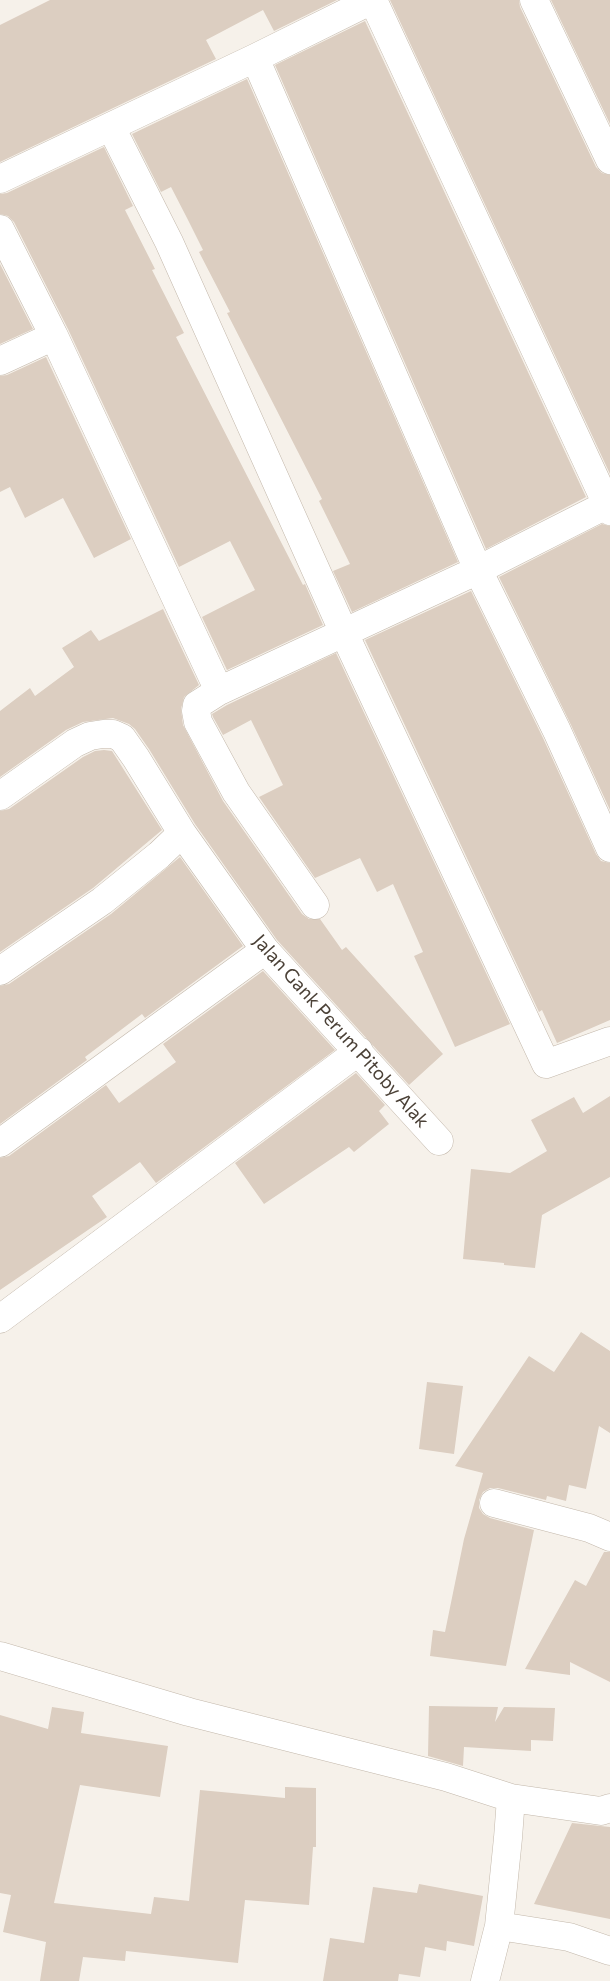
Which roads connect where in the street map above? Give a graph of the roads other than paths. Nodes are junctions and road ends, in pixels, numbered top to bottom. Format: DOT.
graph roads {
  1 [pos="534,0"];
  2 [pos="369,2"];
  3 [pos="256,58"];
  4 [pos="111,127"];
  5 [pos="610,160"];
  6 [pos="0,179"];
  7 [pos="0,229"];
  8 [pos="54,336"];
  9 [pos="0,361"];
  10 [pos="609,506"];
  11 [pos="478,570"];
  12 [pos="344,633"];
  13 [pos="219,691"];
  14 [pos="0,796"];
  15 [pos="182,833"];
  16 [pos="610,848"];
  17 [pos="315,905"];
  18 [pos="265,950"];
  19 [pos="0,971"];
  20 [pos="610,1041"];
  21 [pos="359,1051"];
  22 [pos="439,1141"];
  23 [pos="0,1143"];
  24 [pos="0,1319"];
  25 [pos="494,1503"];
  26 [pos="610,1537"];
  27 [pos="0,1656"];
  28 [pos="511,1798"];
  29 [pos="610,1808"];
  30 [pos="499,1926"];
  31 [pos="610,1951"];
  32 [pos="485,1981"];
  1 -- 5 [label="street"];
  2 -- 3 [label="street"];
  2 -- 10 [label="street"];
  3 -- 4 [label="street"];
  3 -- 11 [label="street"];
  4 -- 6 [label="street"];
  4 -- 12 [label="street"];
  7 -- 8 [label="street"];
  8 -- 9 [label="street"];
  8 -- 13 [label="street"];
  10 -- 11 [label="street"];
  11 -- 12 [label="street"];
  11 -- 16 [label="street"];
  12 -- 13 [label="street"];
  12 -- 20 [label="street"];
  13 -- 17 [label="street"];
  14 -- 15 [label="street, Jalan Gank Perum Pitoby Alak"];
  15 -- 18 [label="street, Jalan Gank Perum Pitoby Alak"];
  15 -- 19 [label="street"];
  18 -- 21 [label="street, Jalan Gank Perum Pitoby Alak"];
  18 -- 23 [label="street"];
  21 -- 22 [label="street, Jalan Gank Perum Pitoby Alak"];
  21 -- 24 [label="street"];
  25 -- 26 [label="street"];
  27 -- 28 [label="street"];
  28 -- 29 [label="street"];
  28 -- 30 [label="street"];
  30 -- 31 [label="street"];
  30 -- 32 [label="street"];
}
